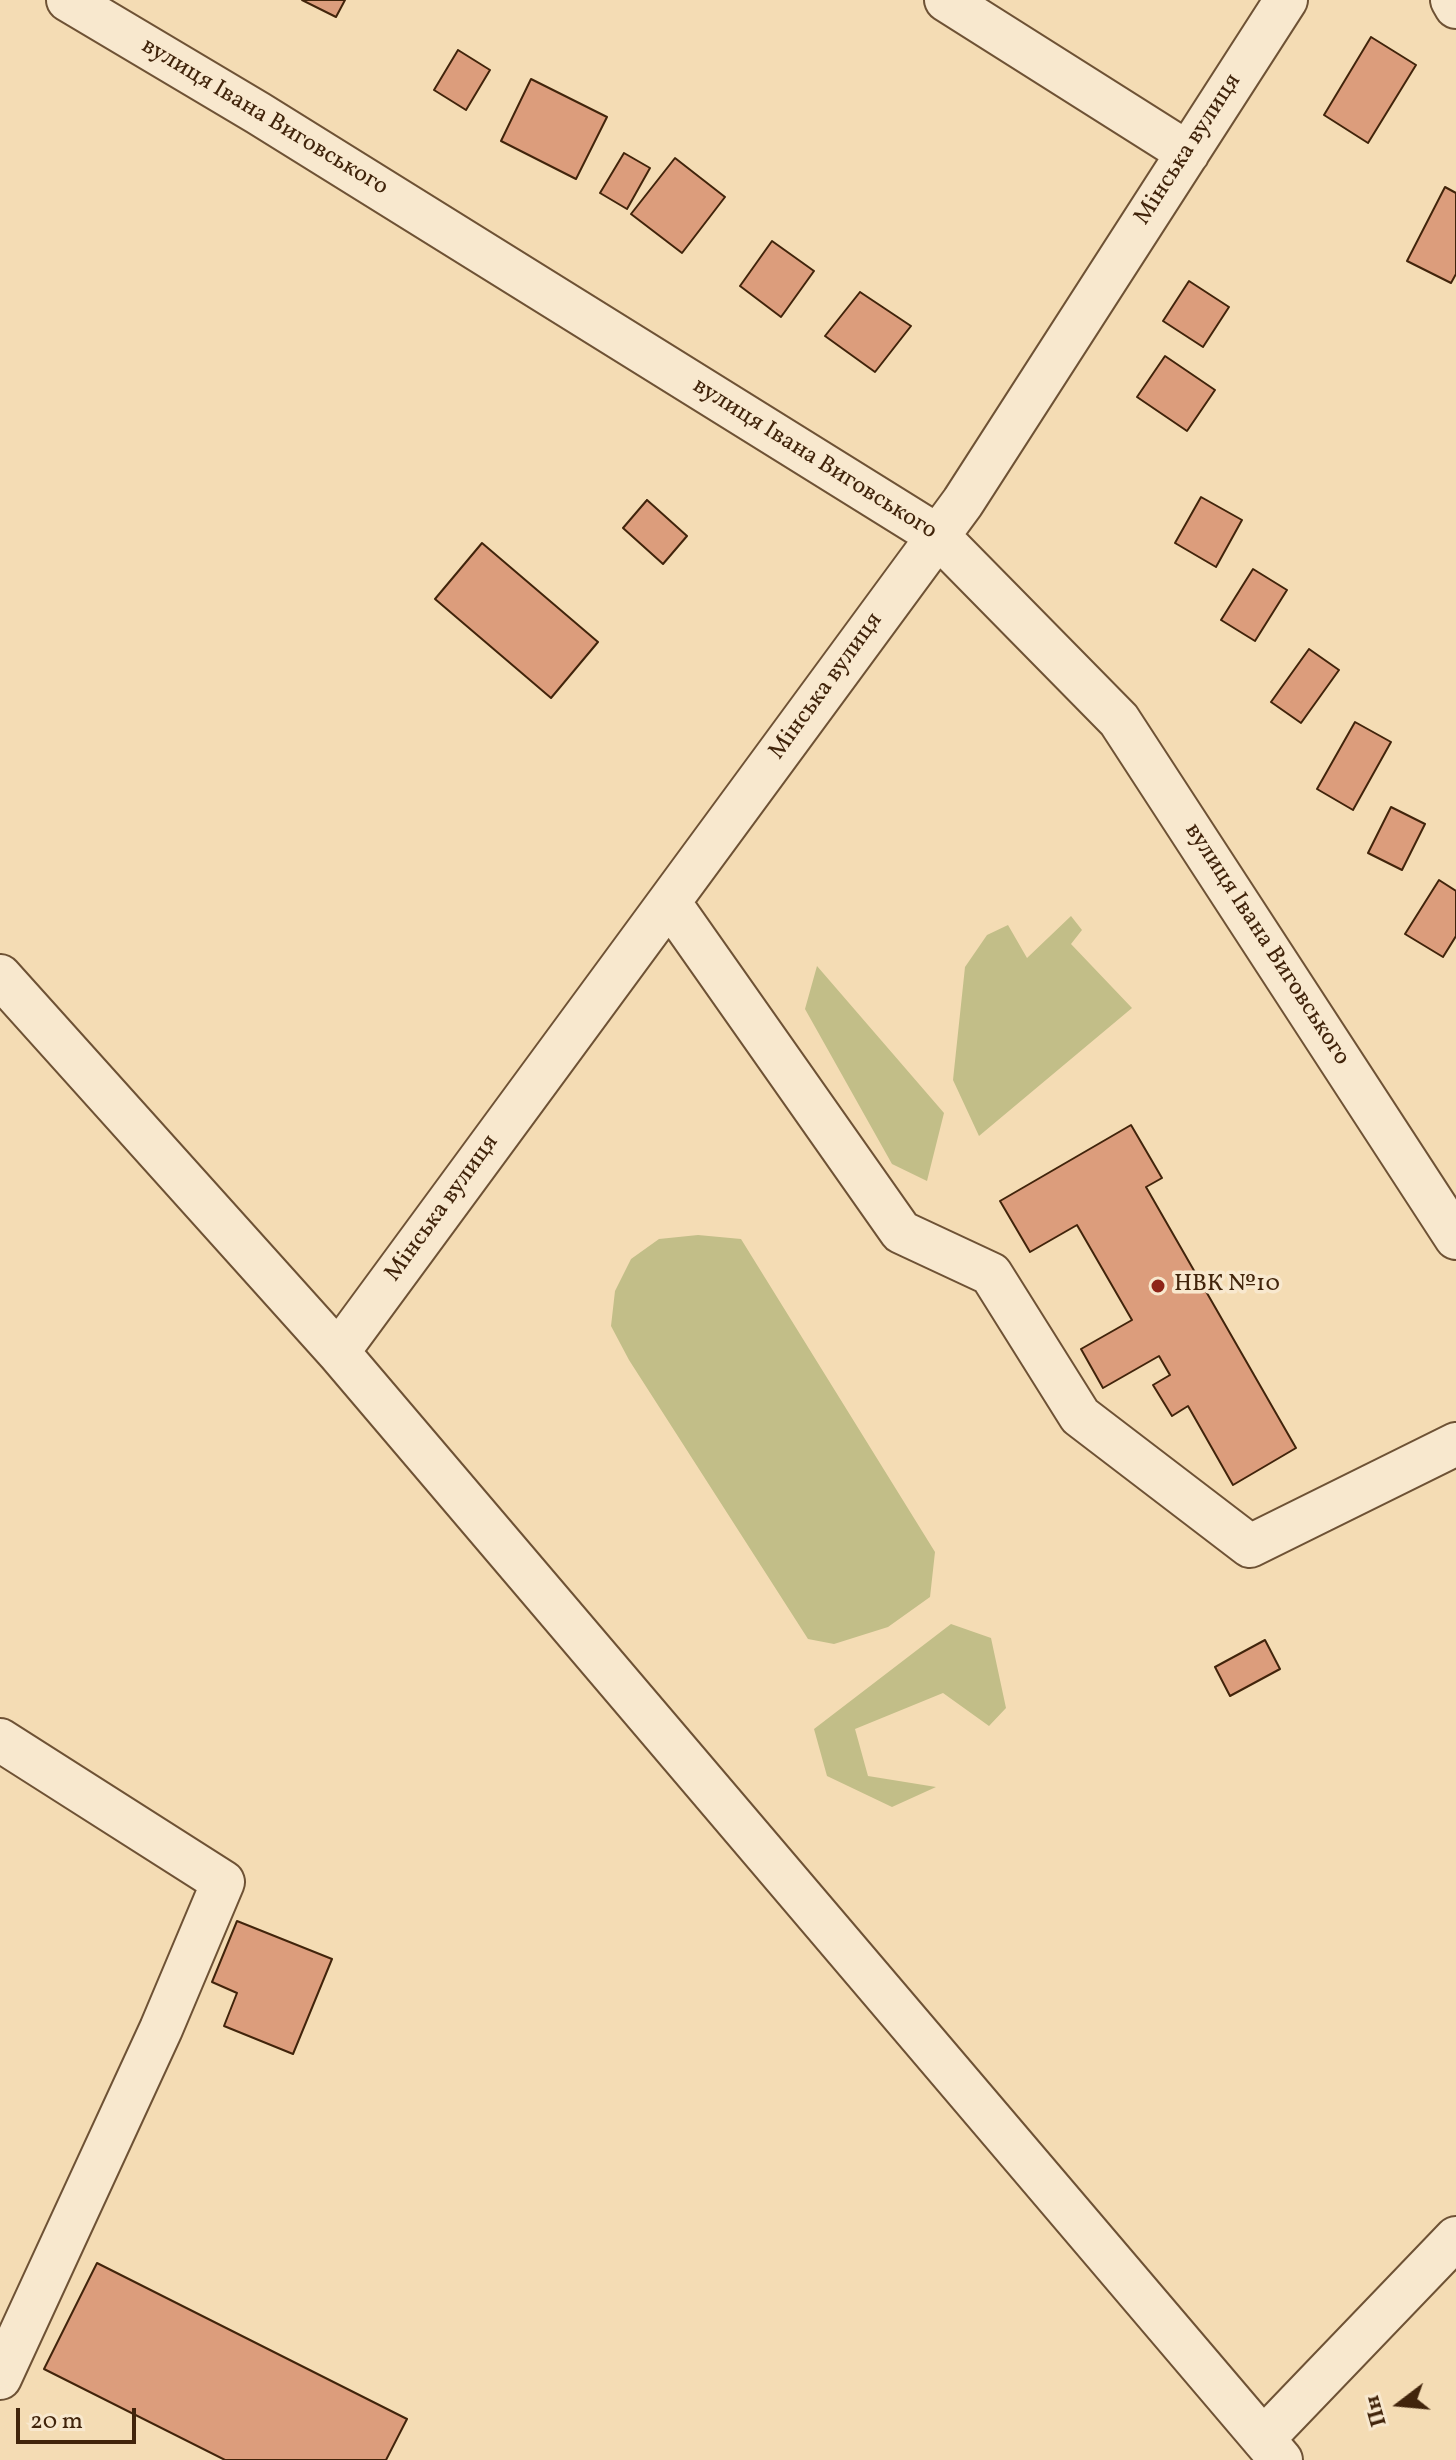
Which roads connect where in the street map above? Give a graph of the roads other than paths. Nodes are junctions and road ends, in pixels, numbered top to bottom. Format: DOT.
graph roads {
  1 [pos="68,0"];
  2 [pos="946,0"];
  3 [pos="1286,0"];
  4 [pos="1452,0"];
  5 [pos="1456,7"];
  6 [pos="1188,153"];
  7 [pos="938,536"];
  8 [pos="669,902"];
  9 [pos="0,976"];
  10 [pos="1456,1238"];
  11 [pos="338,1352"];
  12 [pos="1456,1444"];
  13 [pos="0,1740"];
  14 [pos="1456,2238"];
  15 [pos="0,2378"];
  16 [pos="1272,2449"];
  1 -- 7 [label="street, вулиця Івана Виговського"];
  2 -- 6 [label="street"];
  3 -- 6 [label="street, Мінська вулиця"];
  4 -- 5 [label="street"];
  6 -- 7 [label="street, Мінська вулиця"];
  7 -- 8 [label="street, Мінська вулиця"];
  7 -- 10 [label="street, вулиця Івана Виговського"];
  8 -- 11 [label="street, Мінська вулиця"];
  8 -- 12 [label="street"];
  9 -- 11 [label="street"];
  11 -- 16 [label="street"];
  13 -- 15 [label="street"];
  14 -- 16 [label="street"];
}
